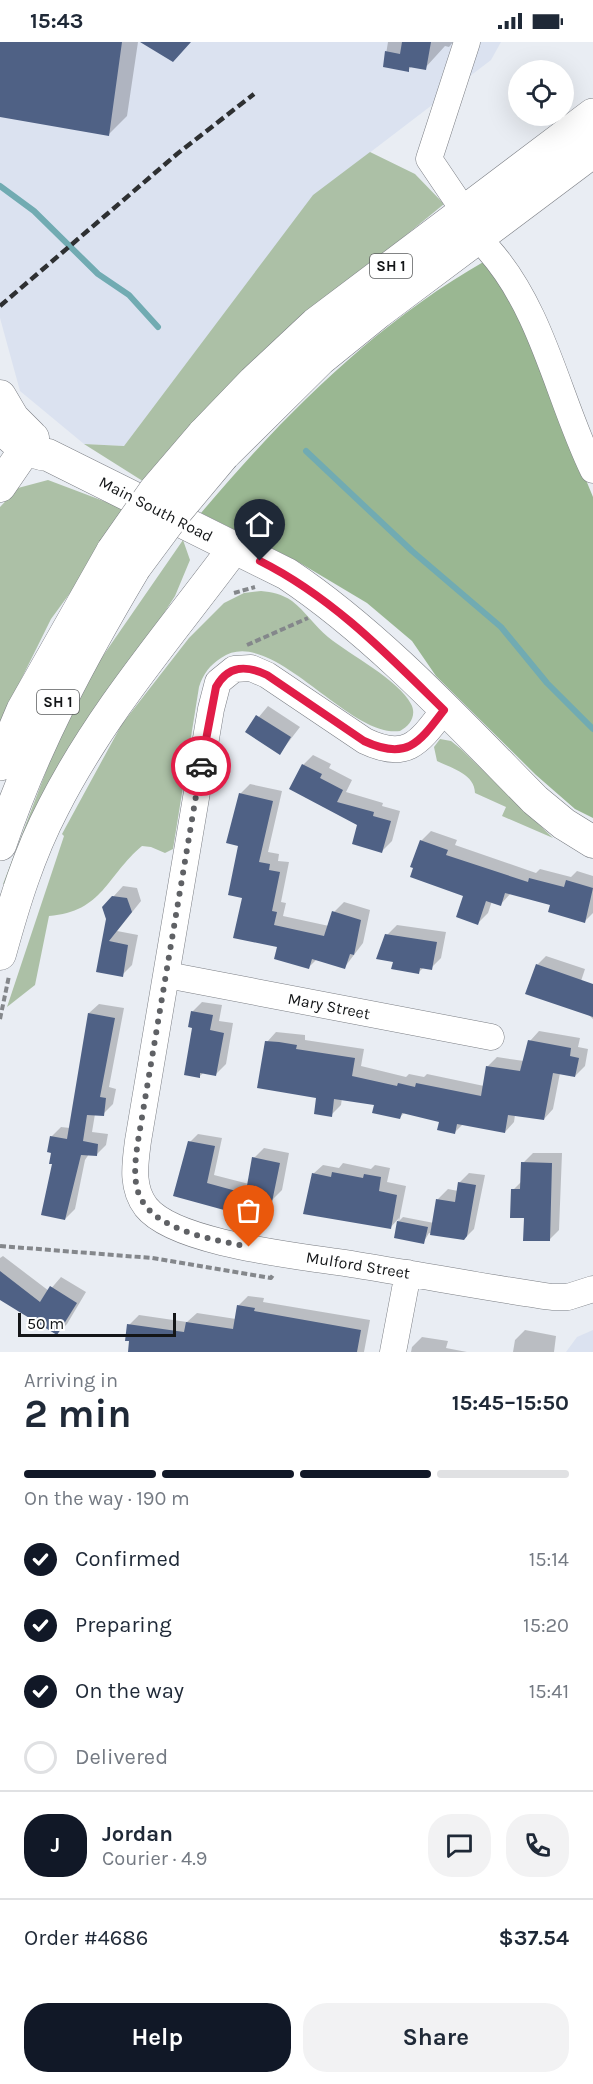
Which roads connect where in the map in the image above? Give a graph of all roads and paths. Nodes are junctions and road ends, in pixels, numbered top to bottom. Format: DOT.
graph roads {
  1 [pos="467,42"];
  2 [pos="593,115"];
  3 [pos="593,151"];
  4 [pos="456,199"];
  5 [pos="489,250"];
  6 [pos="0,396"];
  7 [pos="0,425"];
  8 [pos="213,445"];
  9 [pos="35,447"];
  10 [pos="593,470"];
  11 [pos="0,486"];
  12 [pos="234,548"];
  13 [pos="124,560"];
  14 [pos="261,587"];
  15 [pos="217,592"];
  16 [pos="308,617"];
  17 [pos="234,669"];
  18 [pos="444,710"];
  19 [pos="0,764"];
  20 [pos="593,842"];
  21 [pos="0,844"];
  22 [pos="6,961"];
  23 [pos="167,975"];
  24 [pos="0,1019"];
  25 [pos="491,1037"];
  26 [pos="0,1246"];
  27 [pos="285,1253"];
  28 [pos="408,1273"];
  29 [pos="593,1289"];
  30 [pos="393,1352"];
  1 -- 4 [label="street"];
  2 -- 8 [label="highway, SH 1"];
  3 -- 8 [label="highway, SH 1"];
  5 -- 10 [label="street"];
  6 -- 9 [label="main road"];
  7 -- 9 [label="main road"];
  8 -- 13 [label="highway, SH 1, bridge"];
  9 -- 11 [label="main road"];
  9 -- 12 [label="main road, Main South Road"];
  12 -- 15 [label="main road"];
  12 -- 18 [label="main road, Main South Road"];
  13 -- 19 [label="highway, SH 1"];
  13 -- 21 [label="highway, SH 1"];
  14 -- 15 [label="path"];
  15 -- 22 [label="main road"];
  16 -- 17 [label="path"];
  17 -- 18 [label="street"];
  17 -- 23 [label="street"];
  18 -- 20 [label="main road, Main South Road"];
  22 -- 24 [label="path"];
  23 -- 25 [label="street, Mary Street"];
  23 -- 27 [label="street, Mulford Street"];
  26 -- 27 [label="path"];
  27 -- 28 [label="street, Mulford Street"];
  28 -- 29 [label="street, Mulford Street"];
  28 -- 30 [label="street"];
}
